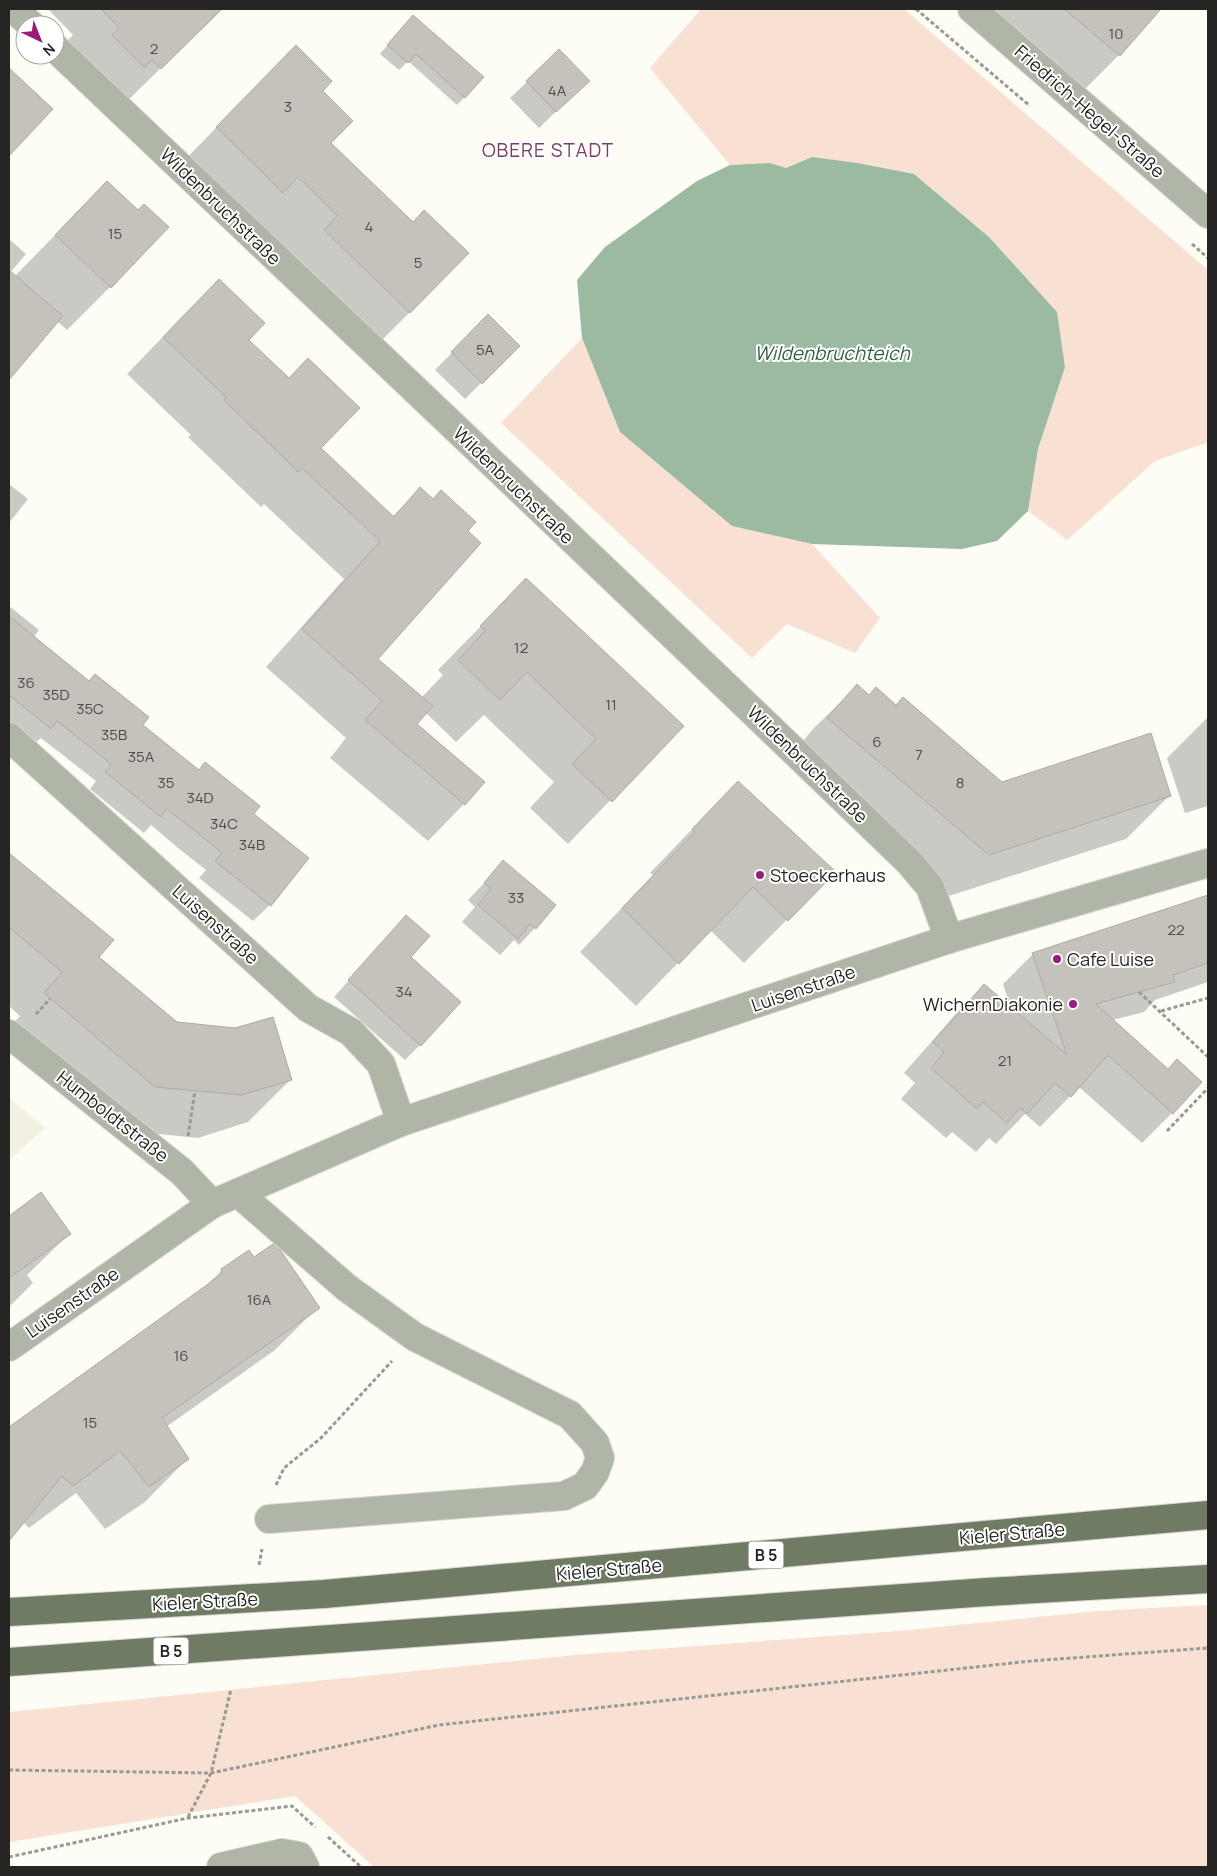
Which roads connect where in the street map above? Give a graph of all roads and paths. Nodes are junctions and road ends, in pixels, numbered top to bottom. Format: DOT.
graph roads {
  1 [pos="972,9"];
  2 [pos="65,58"];
  3 [pos="1208,214"];
  4 [pos="9,737"];
  5 [pos="1208,863"];
  6 [pos="949,939"];
  7 [pos="1139,992"];
  8 [pos="1208,998"];
  9 [pos="1160,1012"];
  10 [pos="9,1034"];
  11 [pos="1208,1057"];
  12 [pos="1208,1088"];
  13 [pos="195,1091"];
  14 [pos="402,1122"];
  15 [pos="1167,1131"];
  16 [pos="182,1172"];
  17 [pos="238,1193"];
  18 [pos="212,1204"];
  19 [pos="415,1337"];
  20 [pos="9,1347"];
  21 [pos="284,1468"];
  22 [pos="1208,1515"];
  23 [pos="269,1519"];
  24 [pos="1208,1579"];
  25 [pos="9,1612"];
  26 [pos="1208,1648"];
  27 [pos="9,1662"];
  28 [pos="231,1689"];
  29 [pos="9,1770"];
  30 [pos="211,1773"];
  31 [pos="9,1857"];
  32 [pos="350,1857"];
  33 [pos="222,1867"];
  34 [pos="305,1867"];
  35 [pos="361,1867"];
  1 -- 3 [label="street, Friedrich-Hegel-Straße"];
  2 -- 6 [label="street, Wildenbruchstraße"];
  4 -- 14 [label="street, Luisenstraße"];
  5 -- 6 [label="street, Luisenstraße"];
  6 -- 14 [label="street, Luisenstraße"];
  7 -- 9 [label="path"];
  8 -- 9 [label="path"];
  9 -- 11 [label="path"];
  10 -- 16 [label="street, Humboldtstraße"];
  12 -- 15 [label="path"];
  13 -- 16 [label="path"];
  14 -- 17 [label="street, Luisenstraße"];
  16 -- 18 [label="street, Humboldtstraße"];
  17 -- 18 [label="street, Luisenstraße"];
  17 -- 19 [label="street"];
  18 -- 20 [label="street, Luisenstraße"];
  19 -- 21 [label="path"];
  19 -- 23 [label="street"];
  22 -- 25 [label="main road, Kieler Straße / B 5"];
  24 -- 27 [label="main road, B 5"];
  26 -- 30 [label="path"];
  28 -- 30 [label="path"];
  29 -- 30 [label="path"];
  30 -- 31 [label="path"];
  32 -- 35 [label="path"];
  33 -- 34 [label="street"];
}
